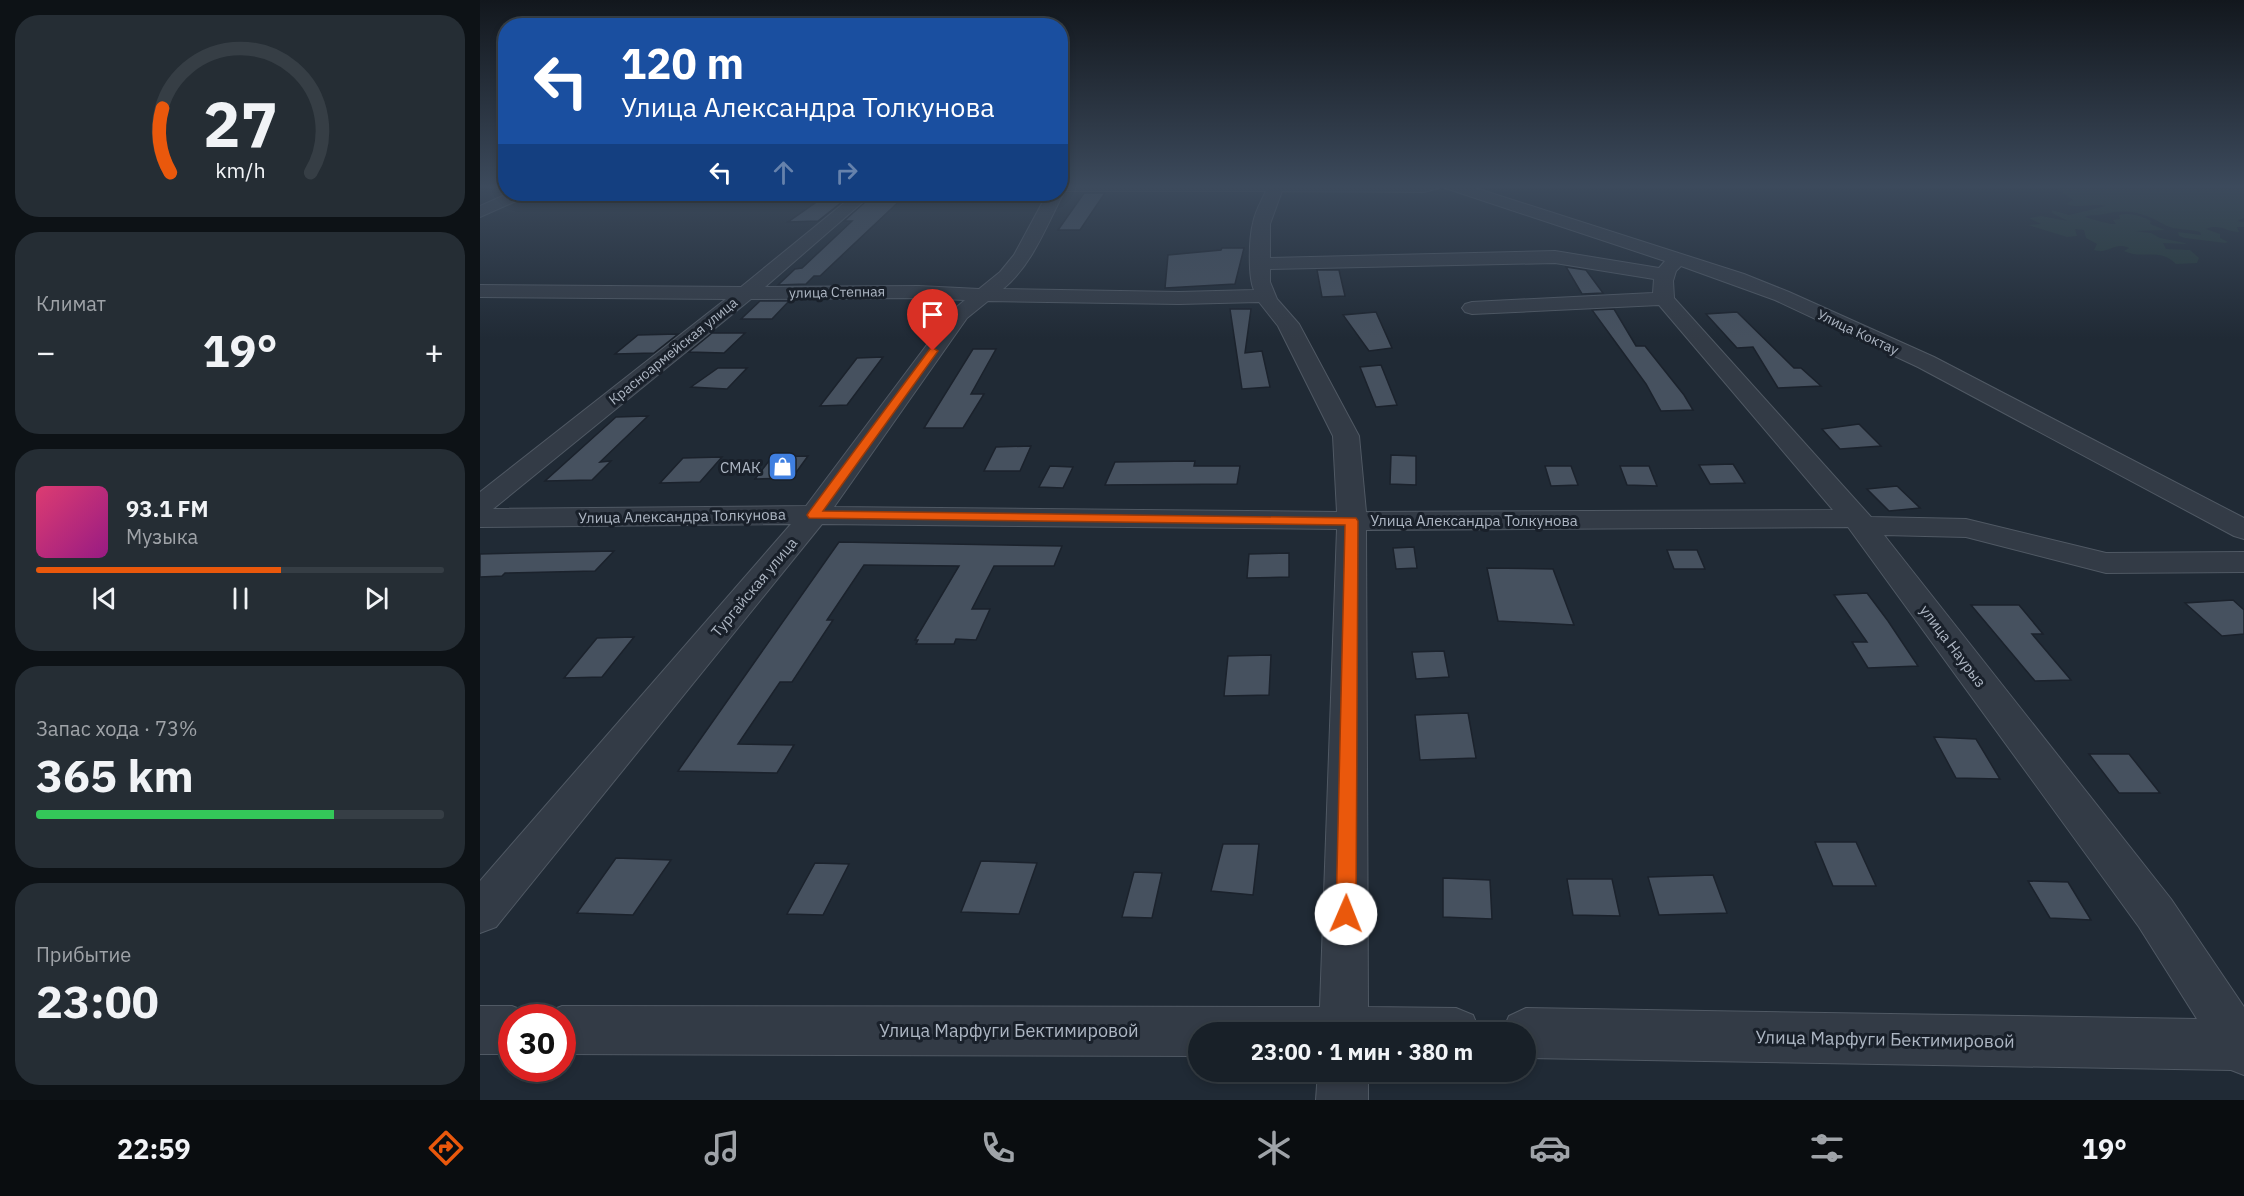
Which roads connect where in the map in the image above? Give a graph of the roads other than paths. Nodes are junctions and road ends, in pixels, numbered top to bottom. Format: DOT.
graph roads {
  1 [pos="814,236"];
  2 [pos="1032,236"];
  3 [pos="1260,236"];
  4 [pos="1571,236"];
  5 [pos="1259,264"];
  6 [pos="1669,278"];
  7 [pos="480,291"];
  8 [pos="746,293"];
  9 [pos="984,295"];
  10 [pos="1265,296"];
  11 [pos="1472,308"];
  12 [pos="480,506"];
  13 [pos="814,515"];
  14 [pos="480,518"];
  15 [pos="1352,521"];
  16 [pos="1859,522"];
  17 [pos="2244,530"];
  18 [pos="2244,562"];
  19 [pos="480,913"];
  20 [pos="1343,1022"];
  21 [pos="480,1030"];
  22 [pos="498,1030"];
  23 [pos="576,1030"];
  24 [pos="1536,1033"];
  25 [pos="1188,1041"];
  26 [pos="2243,1047"];
  27 [pos="1342,1082"];
  28 [pos="1342,1100"];
  1 -- 8 [label="street, Красноармейская улица"];
  2 -- 9 [label="street, Тургайская улица"];
  3 -- 5 [label="street"];
  4 -- 6 [label="street, Улица Коктау"];
  5 -- 6 [label="street"];
  5 -- 10 [label="street"];
  6 -- 11 [label="street"];
  6 -- 16 [label="street, улица Наурыз"];
  6 -- 17 [label="street, Улица Коктау"];
  7 -- 8 [label="street, улица Степная"];
  8 -- 9 [label="street, улица Степная"];
  8 -- 12 [label="street, Красноармейская улица"];
  9 -- 10 [label="street, улица Степная"];
  9 -- 13 [label="street, Тургайская улица"];
  10 -- 15 [label="street"];
  13 -- 14 [label="street, Улица Александра Толкунова"];
  13 -- 15 [label="street, Улица Александра Толкунова"];
  13 -- 19 [label="street, Тургайская улица"];
  15 -- 16 [label="street, Улица Александра Толкунова"];
  15 -- 20 [label="street"];
  16 -- 18 [label="street, Улица Александра Толкунова"];
  16 -- 26 [label="street, улица Наурыз"];
  21 -- 22 [label="street"];
  23 -- 25 [label="street, Улица Марфуги Бектимировой"];
  24 -- 26 [label="street, Улица Марфуги Бектимировой"];
  27 -- 28 [label="street"];
}
